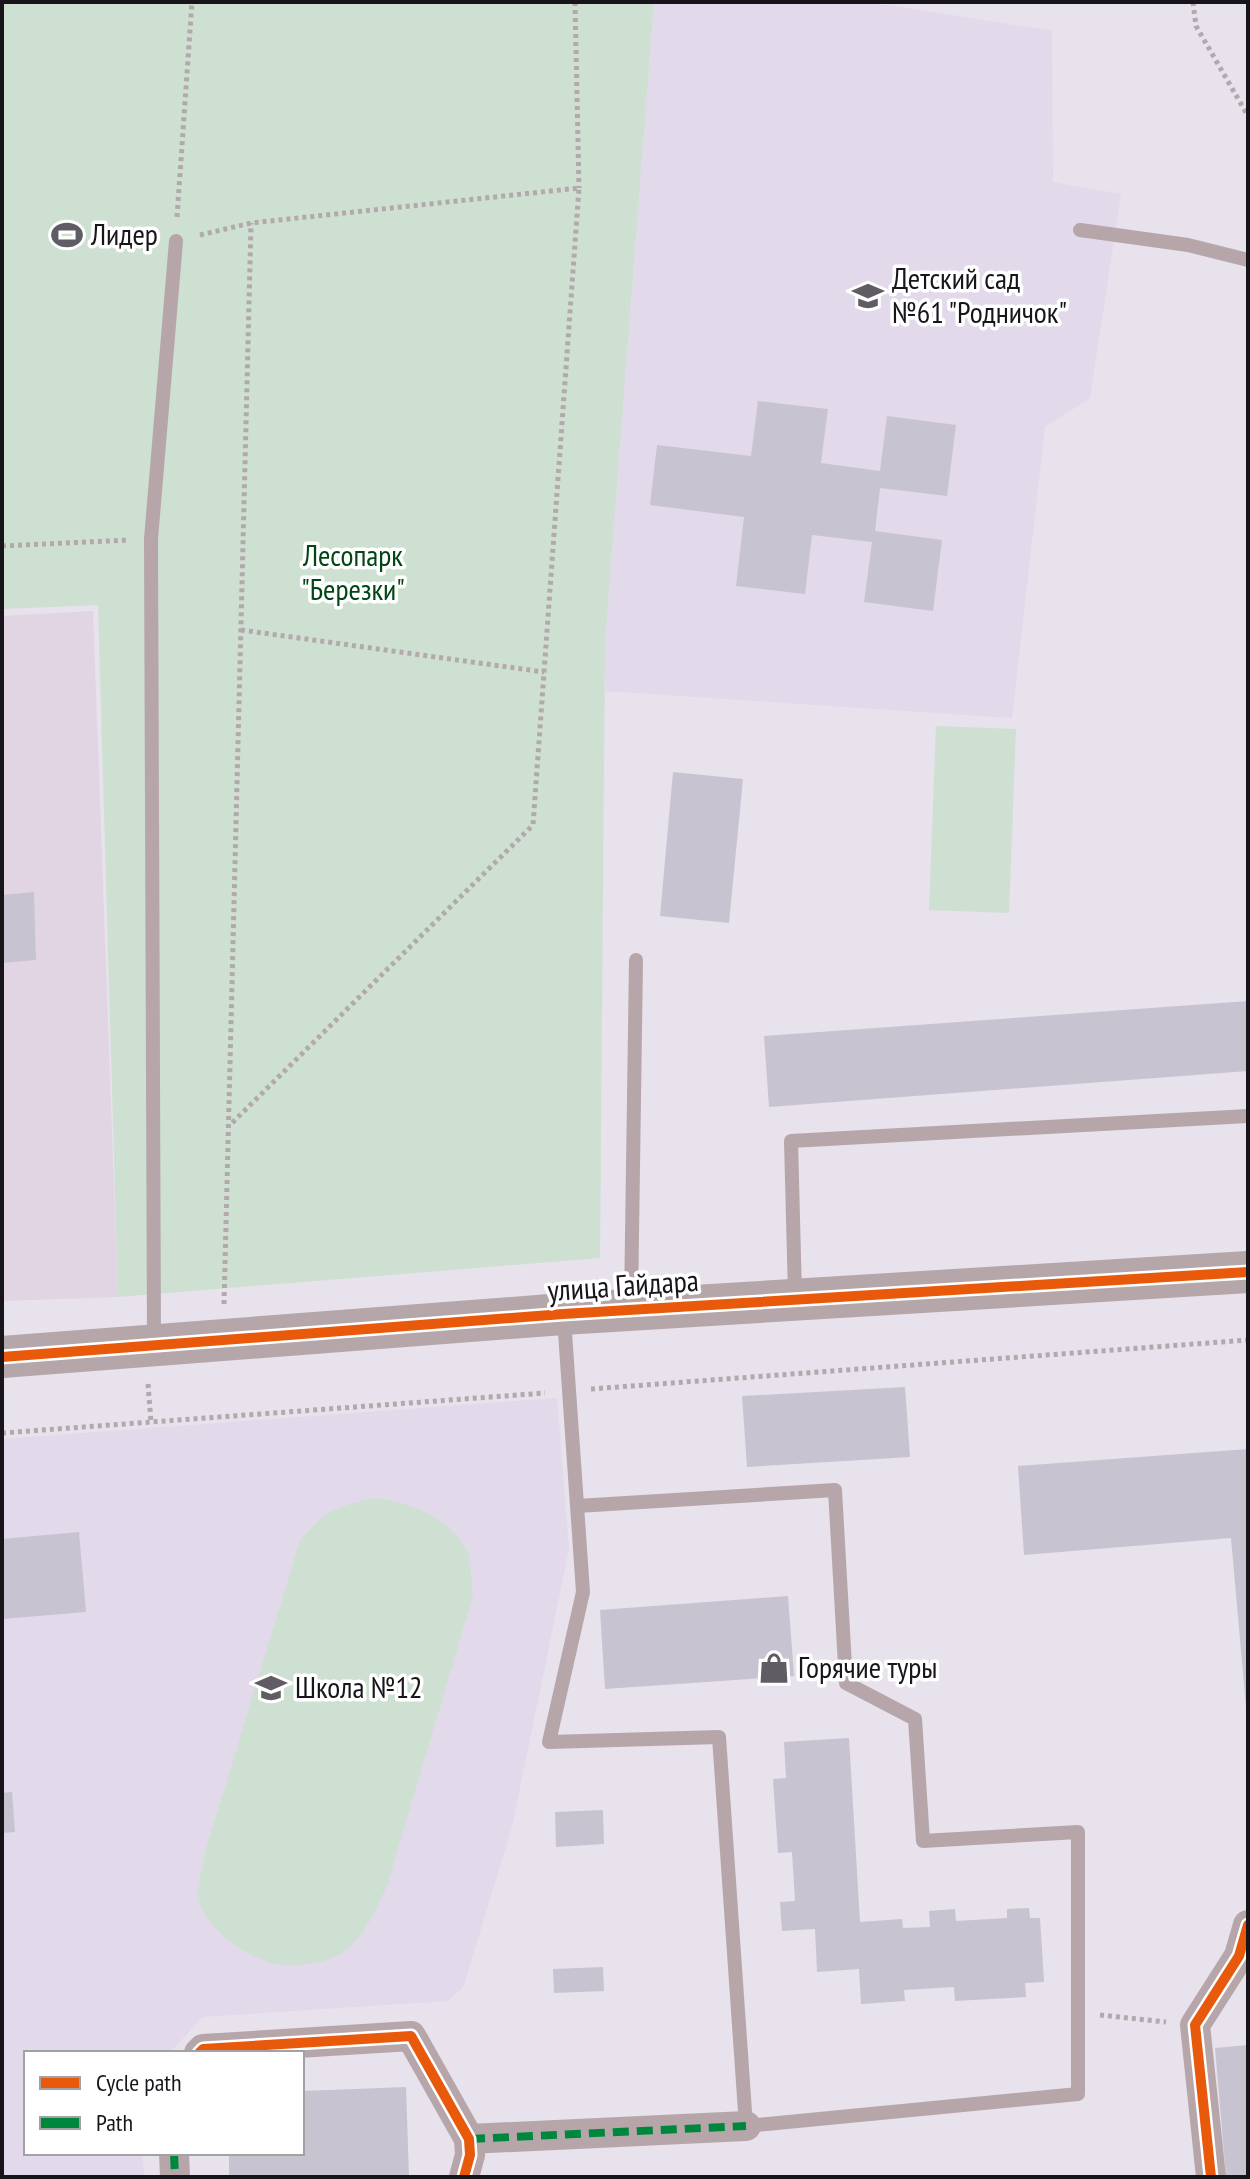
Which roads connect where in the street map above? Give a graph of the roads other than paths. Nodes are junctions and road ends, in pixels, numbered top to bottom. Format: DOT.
graph roads {
  1 [pos="1080,230"];
  2 [pos="176,241"];
  3 [pos="1248,260"];
  4 [pos="636,960"];
  5 [pos="1248,1116"];
  6 [pos="1248,1272"];
  7 [pos="796,1300"];
  8 [pos="630,1310"];
  9 [pos="563,1314"];
  10 [pos="155,1346"];
  11 [pos="2,1357"];
  12 [pos="577,1506"];
  13 [pos="1248,1925"];
  14 [pos="201,2051"];
  15 [pos="746,2126"];
  16 [pos="469,2139"];
  17 [pos="174,2155"];
  18 [pos="175,2177"];
  19 [pos="464,2177"];
  20 [pos="1211,2177"];
  1 -- 3 [label="lane"];
  2 -- 10 [label="lane"];
  4 -- 8 [label="lane"];
  5 -- 7 [label="lane"];
  6 -- 7 [label="street, улица Гайдара"];
  7 -- 8 [label="street, улица Гайдара"];
  8 -- 9 [label="street, улица Гайдара"];
  9 -- 10 [label="street, улица Гайдара"];
  9 -- 12 [label="lane"];
  10 -- 11 [label="street, улица Гайдара"];
  12 -- 15 [label="lane"];
  12 -- 15 [label="lane"];
  13 -- 20 [label="street"];
  14 -- 16 [label="street"];
  15 -- 16 [label="street"];
  16 -- 19 [label="street"];
  17 -- 18 [label="street"];
}
